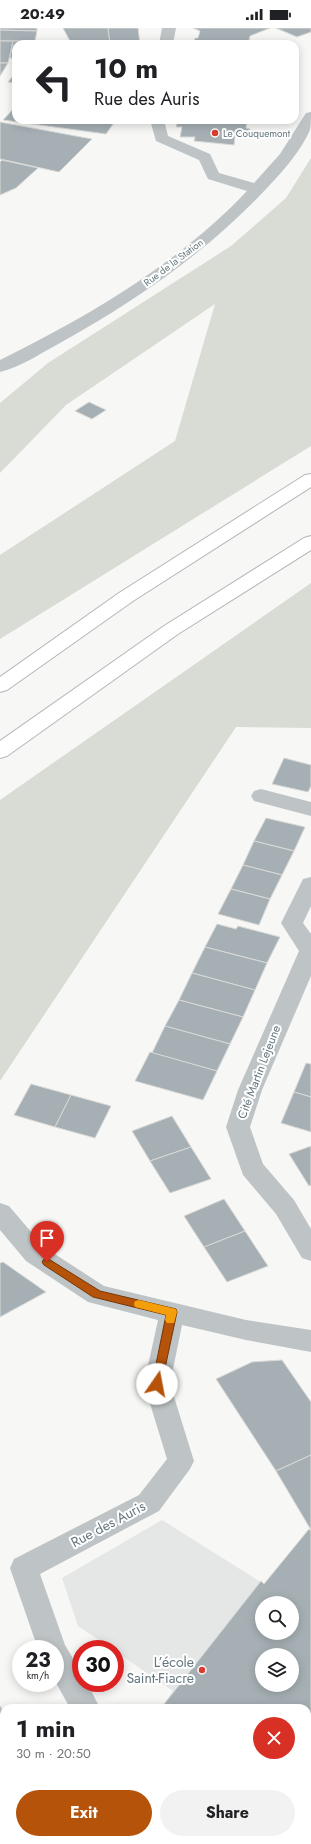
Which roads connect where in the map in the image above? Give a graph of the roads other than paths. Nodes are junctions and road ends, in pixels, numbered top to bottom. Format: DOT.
graph roads {
  1 [pos="169,28"];
  2 [pos="167,40"];
  3 [pos="311,116"];
  4 [pos="158,124"];
  5 [pos="257,189"];
  6 [pos="0,367"];
  7 [pos="311,479"];
  8 [pos="311,542"];
  9 [pos="0,686"];
  10 [pos="0,750"];
  11 [pos="261,796"];
  12 [pos="311,809"];
  13 [pos="311,884"];
  14 [pos="311,950"];
  15 [pos="0,1213"];
  16 [pos="311,1251"];
  17 [pos="172,1312"];
  18 [pos="311,1341"];
  19 [pos="49,1640"];
  20 [pos="64,1670"];
  21 [pos="84,1704"];
  1 -- 2 [label="street"];
  3 -- 5 [label="street, Rue de la Station"];
  4 -- 5 [label="street"];
  5 -- 6 [label="street, Rue de la Station"];
  7 -- 9 [label="highway"];
  8 -- 10 [label="highway"];
  11 -- 12 [label="street"];
  13 -- 14 [label="street, Cité Martin Lejeune"];
  14 -- 16 [label="street, Cité Martin Lejeune"];
  15 -- 17 [label="street"];
  17 -- 18 [label="street"];
  17 -- 19 [label="street, Rue des Auris"];
  20 -- 21 [label="street"];
}
